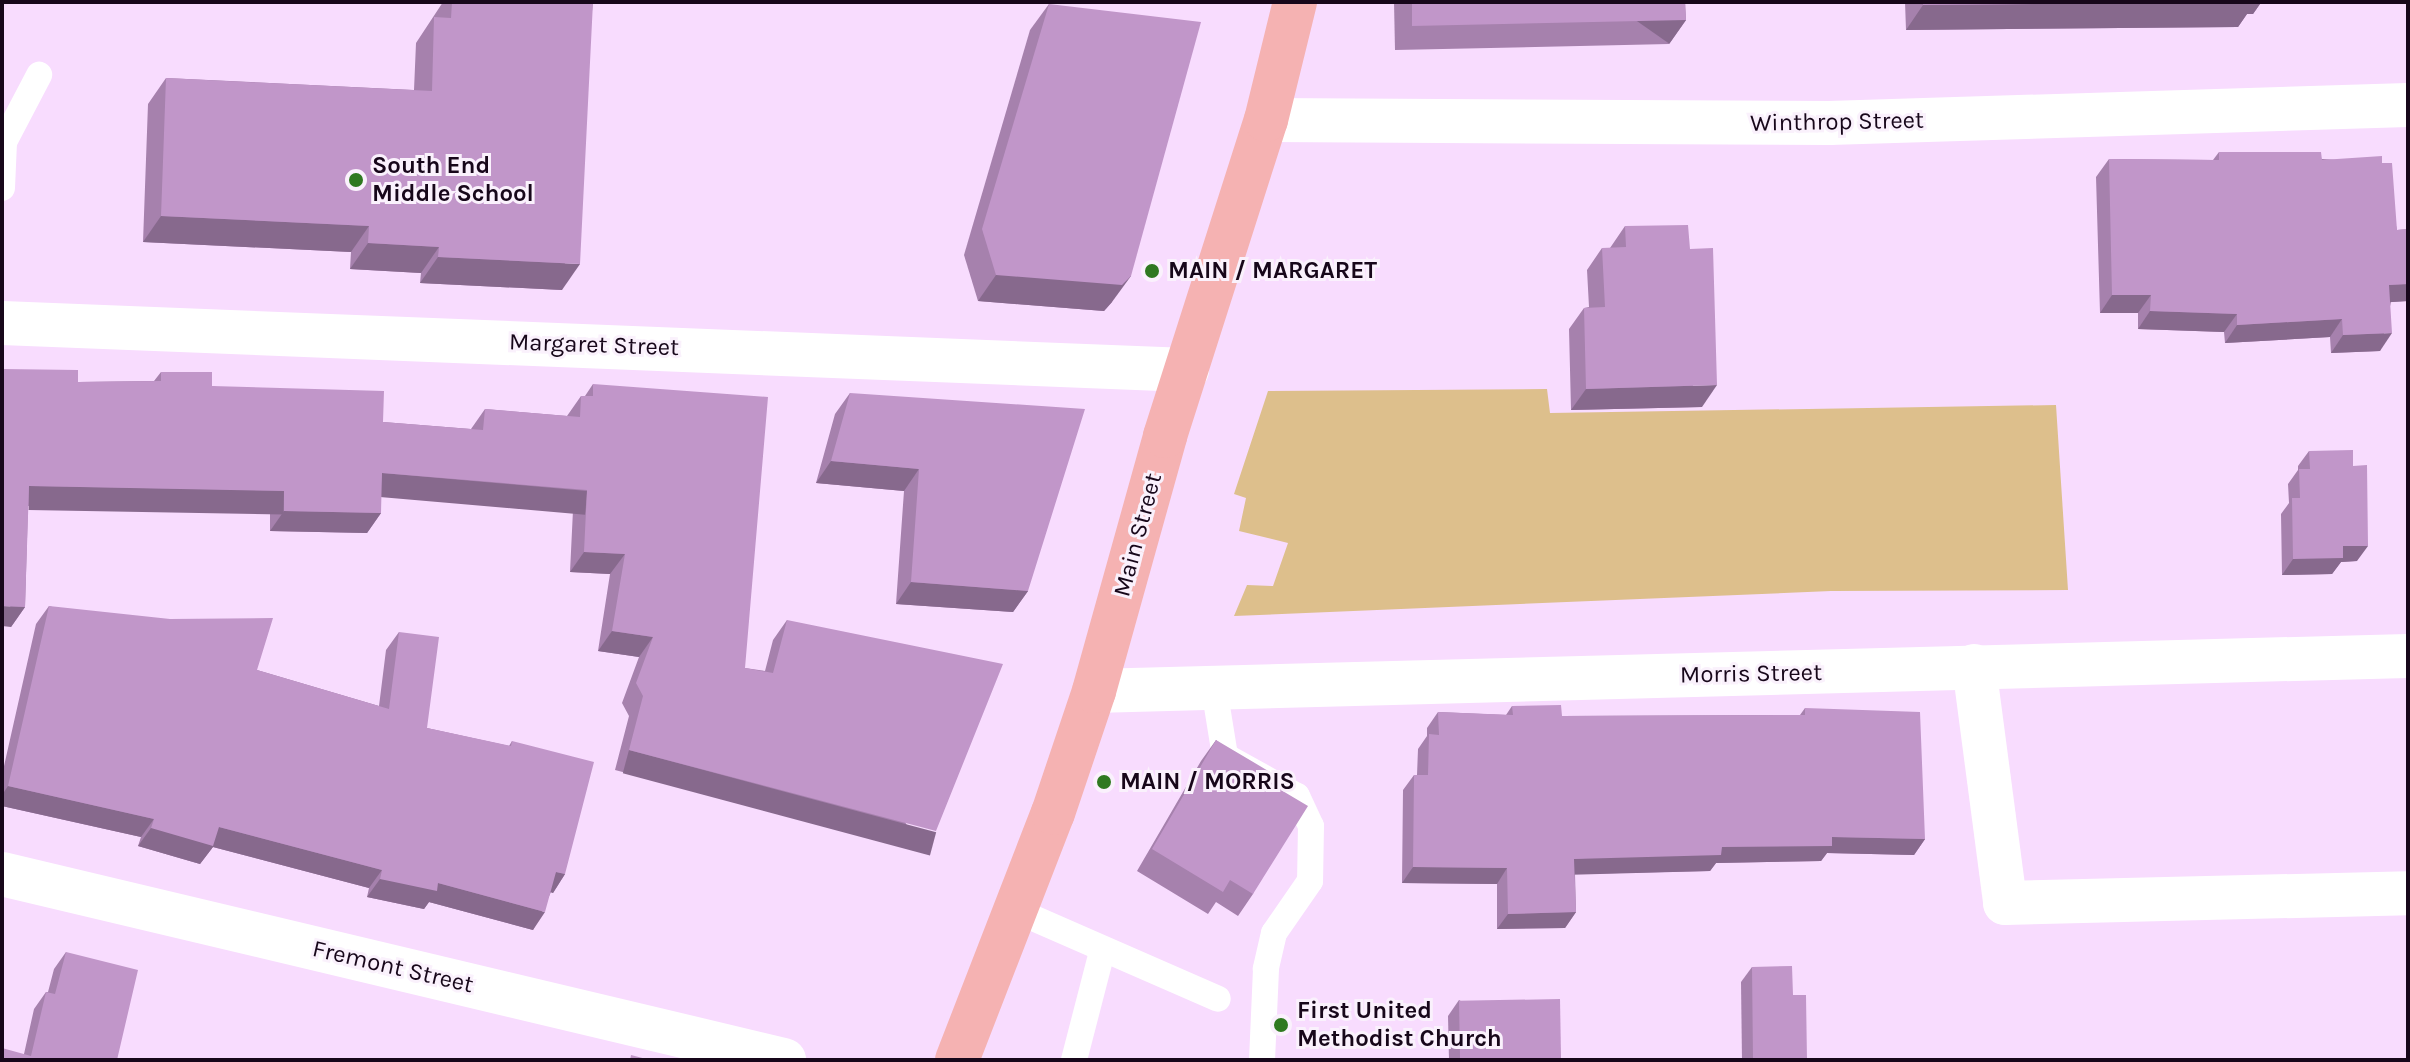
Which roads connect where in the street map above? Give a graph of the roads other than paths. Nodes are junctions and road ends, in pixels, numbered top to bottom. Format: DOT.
graph roads {
  1 [pos="1295,2"];
  2 [pos="39,75"];
  3 [pos="2408,105"];
  4 [pos="1266,120"];
  5 [pos="2,188"];
  6 [pos="2,323"];
  7 [pos="1187,370"];
  8 [pos="2408,656"];
  9 [pos="1974,666"];
  10 [pos="1214,688"];
  11 [pos="1094,691"];
  12 [pos="2,874"];
  13 [pos="2408,893"];
  14 [pos="1017,911"];
  15 [pos="1102,952"];
  16 [pos="1218,999"];
  17 [pos="784,1060"];
  18 [pos="957,1060"];
  19 [pos="1074,1060"];
  20 [pos="1262,1060"];
  1 -- 4 [label="main road, Main Street"];
  2 -- 5 [label="lane"];
  3 -- 4 [label="street, Winthrop Street"];
  4 -- 7 [label="main road, Main Street"];
  6 -- 7 [label="street, Margaret Street"];
  7 -- 11 [label="main road, Main Street"];
  8 -- 9 [label="street, Morris Street"];
  9 -- 10 [label="street, Morris Street"];
  9 -- 13 [label="street"];
  10 -- 11 [label="street, Morris Street"];
  10 -- 20 [label="lane"];
  11 -- 14 [label="main road, Main Street"];
  12 -- 17 [label="street, Fremont Street"];
  14 -- 15 [label="lane"];
  14 -- 18 [label="main road, Main Street"];
  15 -- 16 [label="lane"];
  15 -- 19 [label="lane"];
}
